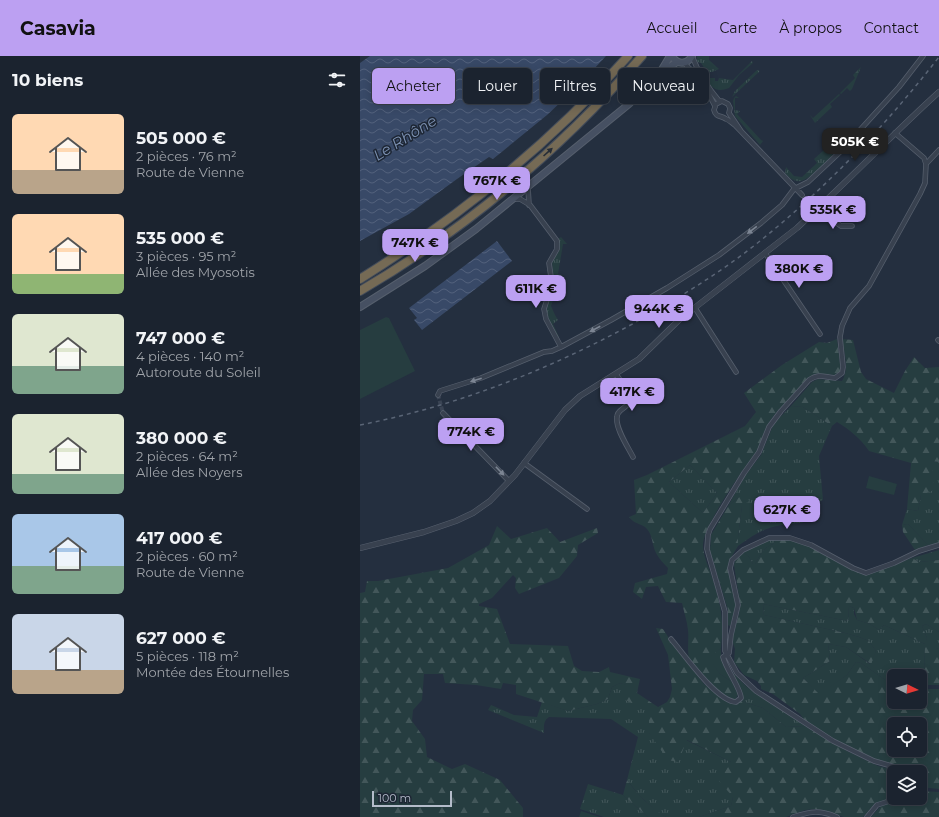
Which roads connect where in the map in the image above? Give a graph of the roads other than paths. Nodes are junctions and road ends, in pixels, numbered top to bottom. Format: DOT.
graph roads {
  1 [pos="628,56"];
  2 [pos="642,56"];
  3 [pos="671,56"];
  4 [pos="692,56"];
  5 [pos="923,56"];
  6 [pos="677,62"];
  7 [pos="684,63"];
  8 [pos="664,68"];
  9 [pos="667,68"];
  10 [pos="690,68"];
  11 [pos="698,68"];
  12 [pos="709,88"];
  13 [pos="939,92"];
  14 [pos="709,94"];
  15 [pos="720,102"];
  16 [pos="629,104"];
  17 [pos="715,106"];
  18 [pos="729,113"];
  19 [pos="724,117"];
  20 [pos="741,131"];
  21 [pos="895,133"];
  22 [pos="939,150"];
  23 [pos="926,164"];
  24 [pos="528,187"];
  25 [pos="794,189"];
  26 [pos="802,195"];
  27 [pos="513,199"];
  28 [pos="530,205"];
  29 [pos="820,209"];
  30 [pos="852,226"];
  31 [pos="765,253"];
  32 [pos="360,279"];
  33 [pos="360,292"];
  34 [pos="360,307"];
  35 [pos="695,308"];
  36 [pos="820,334"];
  37 [pos="560,347"];
  38 [pos="736,372"];
  39 [pos="616,374"];
  40 [pos="438,395"];
  41 [pos="443,413"];
  42 [pos="633,457"];
  43 [pos="524,463"];
  44 [pos="509,481"];
  45 [pos="587,509"];
  46 [pos="939,546"];
  47 [pos="360,548"];
  48 [pos="671,639"];
  49 [pos="726,655"];
  50 [pos="888,765"];
  51 [pos="887,802"];
  52 [pos="793,817"];
  53 [pos="837,817"];
  54 [pos="867,817"];
  1 -- 32 [label="highway"];
  33 -- 2 [label="highway, one-way"];
  3 -- 6 [label="main road"];
  3 -- 8 [label="main road"];
  4 -- 7 [label="main road"];
  4 -- 11 [label="street"];
  5 -- 25 [label="street"];
  6 -- 7 [label="main road"];
  6 -- 9 [label="main road"];
  7 -- 10 [label="street"];
  12 -- 15 [label="street"];
  13 -- 21 [label="street"];
  14 -- 17 [label="street"];
  15 -- 17 [label="street"];
  15 -- 18 [label="street"];
  16 -- 24 [label="main road"];
  17 -- 19 [label="street"];
  18 -- 19 [label="street"];
  18 -- 20 [label="street"];
  19 -- 20 [label="street"];
  20 -- 25 [label="street"];
  21 -- 23 [label="street"];
  21 -- 29 [label="street"];
  22 -- 23 [label="street"];
  23 -- 49 [label="street"];
  24 -- 27 [label="main road"];
  24 -- 28 [label="street"];
  25 -- 26 [label="street"];
  25 -- 37 [label="street, one-way"];
  27 -- 28 [label="street"];
  27 -- 34 [label="main road"];
  28 -- 37 [label="street"];
  29 -- 30 [label="street"];
  29 -- 31 [label="street"];
  31 -- 35 [label="street"];
  31 -- 36 [label="street"];
  35 -- 38 [label="street"];
  35 -- 39 [label="street"];
  37 -- 40 [label="street, one-way"];
  39 -- 42 [label="street"];
  39 -- 43 [label="street"];
  41 -- 44 [label="street, one-way"];
  43 -- 44 [label="street"];
  43 -- 45 [label="street"];
  44 -- 47 [label="street"];
  46 -- 49 [label="street"];
  48 -- 49 [label="street"];
  49 -- 50 [label="street"];
  51 -- 54 [label="street"];
  52 -- 53 [label="street"];
}
